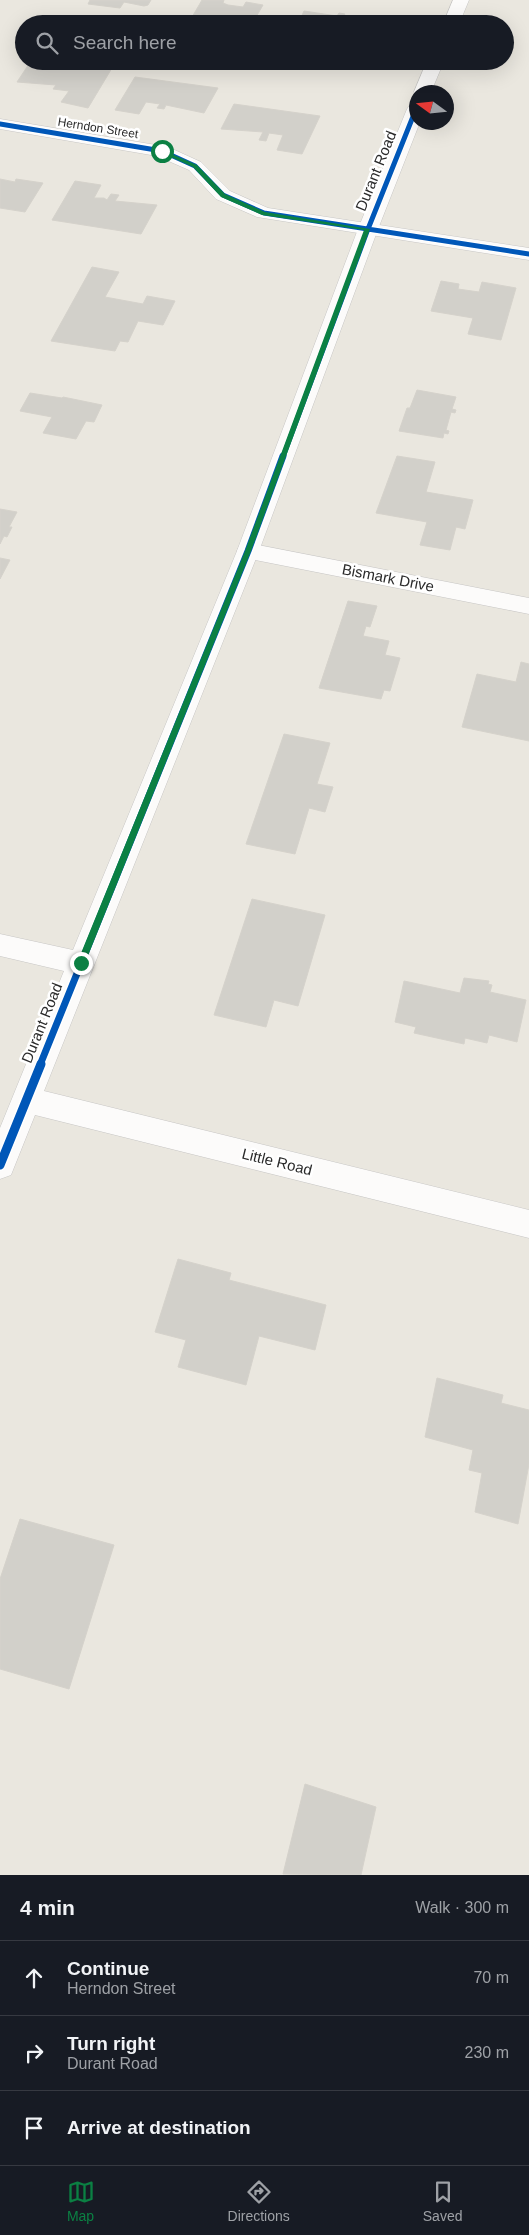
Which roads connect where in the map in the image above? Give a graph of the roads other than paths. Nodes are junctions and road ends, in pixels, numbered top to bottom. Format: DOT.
graph roads {
  1 [pos="461,0"];
  2 [pos="455,15"];
  3 [pos="432,70"];
  4 [pos="426,85"];
  5 [pos="0,124"];
  6 [pos="409,126"];
  7 [pos="368,229"];
  8 [pos="529,254"];
  9 [pos="248,551"];
  10 [pos="529,606"];
  11 [pos="0,945"];
  12 [pos="81,963"];
  13 [pos="26,1100"];
  14 [pos="0,1165"];
  15 [pos="529,1224"];
  1 -- 2 [label="street"];
  3 -- 4 [label="street"];
  5 -- 7 [label="street, Herndon Street"];
  6 -- 7 [label="street, Durant Road"];
  7 -- 8 [label="street, Herndon Street"];
  7 -- 9 [label="street, Durant Road"];
  9 -- 10 [label="street, Bismark Drive"];
  9 -- 12 [label="street, Durant Road"];
  11 -- 12 [label="street"];
  12 -- 13 [label="street, Durant Road"];
  13 -- 14 [label="street, Durant Road"];
  13 -- 15 [label="street, Little Road"];
}
